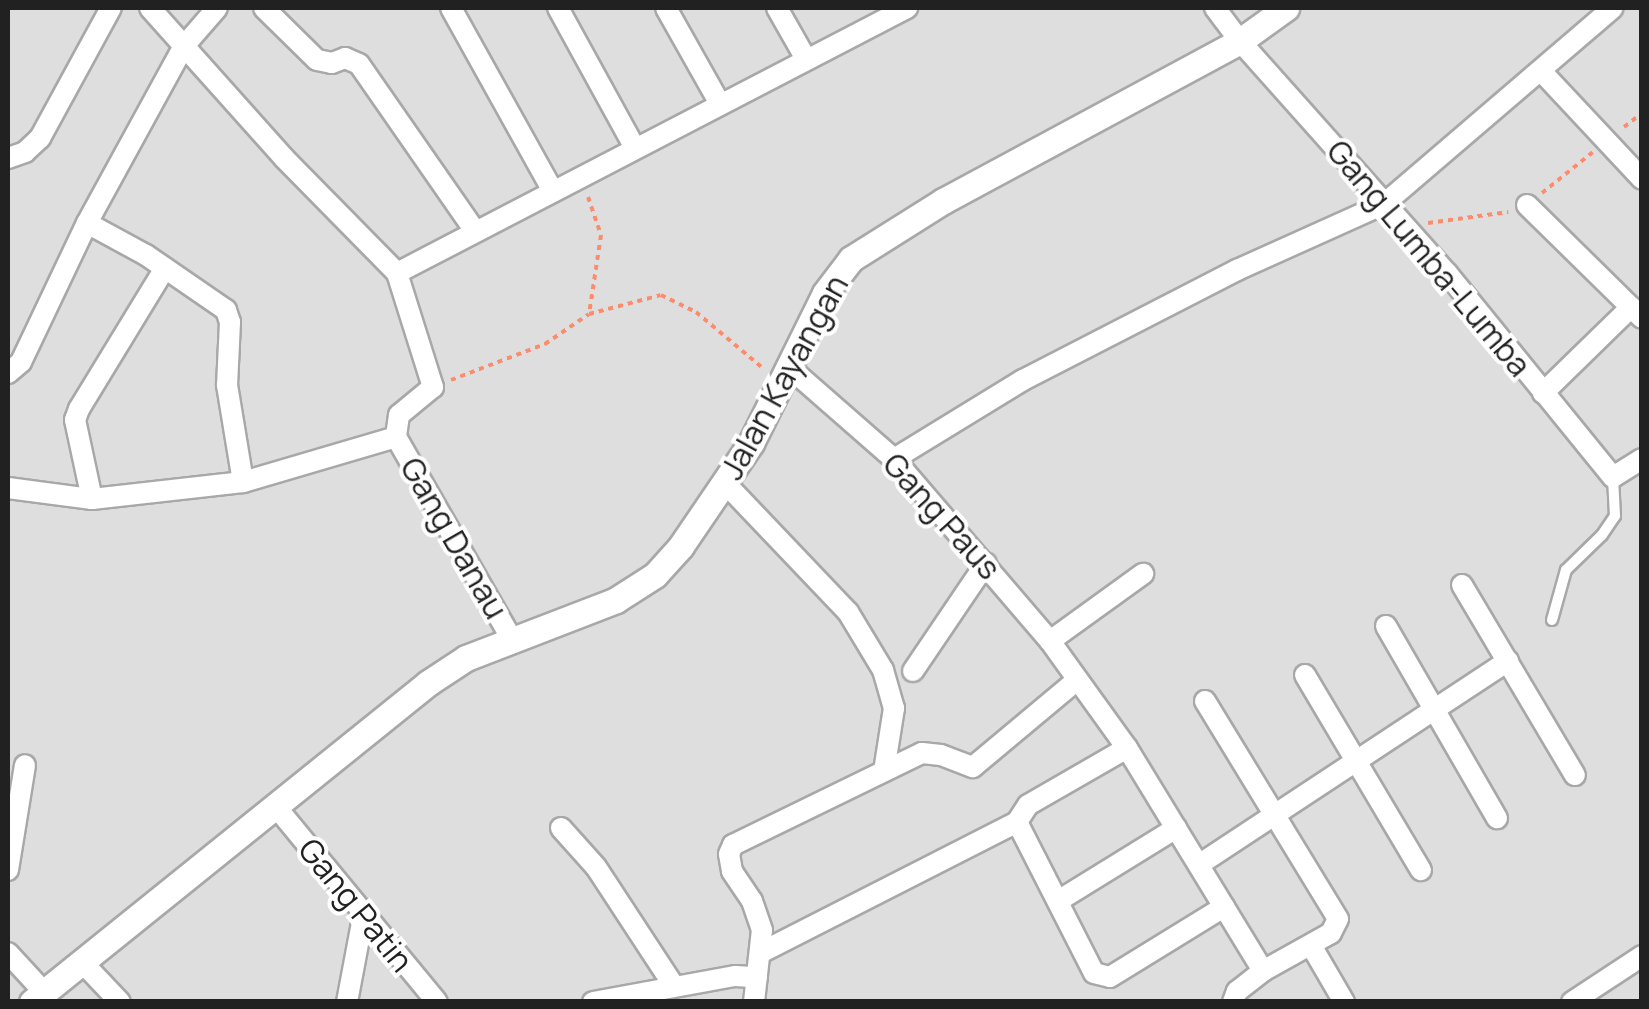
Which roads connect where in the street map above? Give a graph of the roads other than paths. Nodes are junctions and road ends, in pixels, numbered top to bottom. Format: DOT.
graph roads {
  1 [pos="111,8"];
  2 [pos="150,8"];
  3 [pos="217,8"];
  4 [pos="264,8"];
  5 [pos="451,8"];
  6 [pos="558,8"];
  7 [pos="666,8"];
  8 [pos="776,8"];
  9 [pos="907,8"];
  10 [pos="1215,8"];
  11 [pos="1286,8"];
  12 [pos="1613,8"];
  13 [pos="882,13"];
  14 [pos="1240,42"];
  15 [pos="184,46"];
  16 [pos="806,59"];
  17 [pos="1542,72"];
  18 [pos="720,104"];
  19 [pos="635,148"];
  20 [pos="8,158"];
  21 [pos="1642,180"];
  22 [pos="553,191"];
  23 [pos="1384,204"];
  24 [pos="1528,204"];
  25 [pos="87,223"];
  26 [pos="476,231"];
  27 [pos="165,268"];
  28 [pos="396,273"];
  29 [pos="1636,313"];
  30 [pos="8,373"];
  31 [pos="786,376"];
  32 [pos="1543,393"];
  33 [pos="396,438"];
  34 [pos="1642,458"];
  35 [pos="894,460"];
  36 [pos="1613,478"];
  37 [pos="242,482"];
  38 [pos="725,482"];
  39 [pos="8,488"];
  40 [pos="92,499"];
  41 [pos="986,563"];
  42 [pos="1143,574"];
  43 [pos="1462,586"];
  44 [pos="1552,620"];
  45 [pos="1386,626"];
  46 [pos="511,638"];
  47 [pos="1050,641"];
  48 [pos="1508,661"];
  49 [pos="913,672"];
  50 [pos="1306,675"];
  51 [pos="1076,680"];
  52 [pos="1206,701"];
  53 [pos="1434,710"];
  54 [pos="1126,748"];
  55 [pos="1355,762"];
  56 [pos="25,766"];
  57 [pos="884,772"];
  58 [pos="1575,776"];
  59 [pos="277,808"];
  60 [pos="1276,814"];
  61 [pos="1498,818"];
  62 [pos="1017,822"];
  63 [pos="561,828"];
  64 [pos="1176,828"];
  65 [pos="1200,864"];
  66 [pos="8,870"];
  67 [pos="1421,870"];
  68 [pos="1058,902"];
  69 [pos="1224,907"];
  70 [pos="363,917"];
  71 [pos="1312,947"];
  72 [pos="760,953"];
  73 [pos="8,954"];
  74 [pos="1642,956"];
  75 [pos="82,962"];
  76 [pos="1263,971"];
  77 [pos="757,977"];
  78 [pos="674,986"];
  79 [pos="38,997"];
  80 [pos="1573,1001"];
  81 [pos="120,1002"];
  82 [pos="348,1002"];
  83 [pos="436,1002"];
  84 [pos="592,1002"];
  85 [pos="754,1002"];
  86 [pos="1233,1002"];
  87 [pos="1344,1002"];
  1 -- 20 [label="street"];
  2 -- 15 [label="street"];
  3 -- 15 [label="street"];
  4 -- 26 [label="street"];
  5 -- 22 [label="street"];
  6 -- 19 [label="street"];
  7 -- 18 [label="street"];
  8 -- 16 [label="street"];
  9 -- 13 [label="street"];
  10 -- 14 [label="street, Gang Lumba-Lumba"];
  11 -- 14 [label="street, Jalan Kayangan"];
  12 -- 17 [label="street"];
  13 -- 16 [label="street"];
  14 -- 23 [label="street, Gang Lumba-Lumba"];
  14 -- 31 [label="street, Jalan Kayangan"];
  15 -- 25 [label="street"];
  15 -- 28 [label="street"];
  16 -- 18 [label="street"];
  17 -- 21 [label="street"];
  17 -- 23 [label="street"];
  18 -- 19 [label="street"];
  19 -- 22 [label="street"];
  22 -- 26 [label="street"];
  23 -- 32 [label="street, Gang Lumba-Lumba"];
  23 -- 35 [label="street"];
  24 -- 29 [label="street"];
  25 -- 27 [label="street"];
  25 -- 30 [label="street"];
  26 -- 28 [label="street"];
  27 -- 37 [label="street"];
  27 -- 40 [label="street"];
  28 -- 33 [label="street"];
  29 -- 32 [label="street"];
  31 -- 35 [label="street, Gang Paus"];
  31 -- 38 [label="street, Jalan Kayangan"];
  32 -- 36 [label="street, Gang Lumba-Lumba"];
  33 -- 37 [label="street"];
  33 -- 46 [label="street, Gang Danau"];
  34 -- 36 [label="street"];
  35 -- 41 [label="street, Gang Paus"];
  36 -- 44 [label="lane"];
  37 -- 40 [label="street"];
  38 -- 46 [label="street, Jalan Kayangan"];
  38 -- 57 [label="street"];
  39 -- 40 [label="street"];
  41 -- 47 [label="street, Gang Paus"];
  41 -- 49 [label="street"];
  42 -- 47 [label="street"];
  43 -- 48 [label="street"];
  45 -- 53 [label="street"];
  46 -- 59 [label="street, Jalan Kayangan"];
  47 -- 51 [label="street, Gang Paus"];
  48 -- 53 [label="street"];
  48 -- 58 [label="street"];
  50 -- 55 [label="street"];
  51 -- 54 [label="street, Gang Paus"];
  51 -- 57 [label="street"];
  52 -- 60 [label="street"];
  53 -- 55 [label="street"];
  53 -- 61 [label="street"];
  54 -- 62 [label="street"];
  54 -- 64 [label="street, Gang Paus"];
  55 -- 60 [label="street"];
  55 -- 67 [label="street"];
  56 -- 66 [label="street"];
  57 -- 72 [label="street"];
  59 -- 70 [label="street, Gang Patin"];
  59 -- 75 [label="street, Jalan Kayangan"];
  60 -- 65 [label="street"];
  60 -- 71 [label="street"];
  62 -- 68 [label="street"];
  62 -- 72 [label="street"];
  63 -- 78 [label="street"];
  64 -- 65 [label="street, Gang Paus"];
  64 -- 68 [label="street"];
  65 -- 69 [label="street, Gang Paus"];
  68 -- 69 [label="street"];
  69 -- 76 [label="street, Gang Paus"];
  70 -- 82 [label="street"];
  70 -- 83 [label="street, Gang Patin"];
  71 -- 76 [label="street"];
  71 -- 87 [label="street"];
  72 -- 77 [label="street"];
  73 -- 79 [label="street"];
  74 -- 80 [label="street"];
  75 -- 79 [label="street, Jalan Kayangan"];
  75 -- 81 [label="street"];
  76 -- 86 [label="street"];
  77 -- 78 [label="street"];
  77 -- 85 [label="street"];
  78 -- 84 [label="street"];
}
